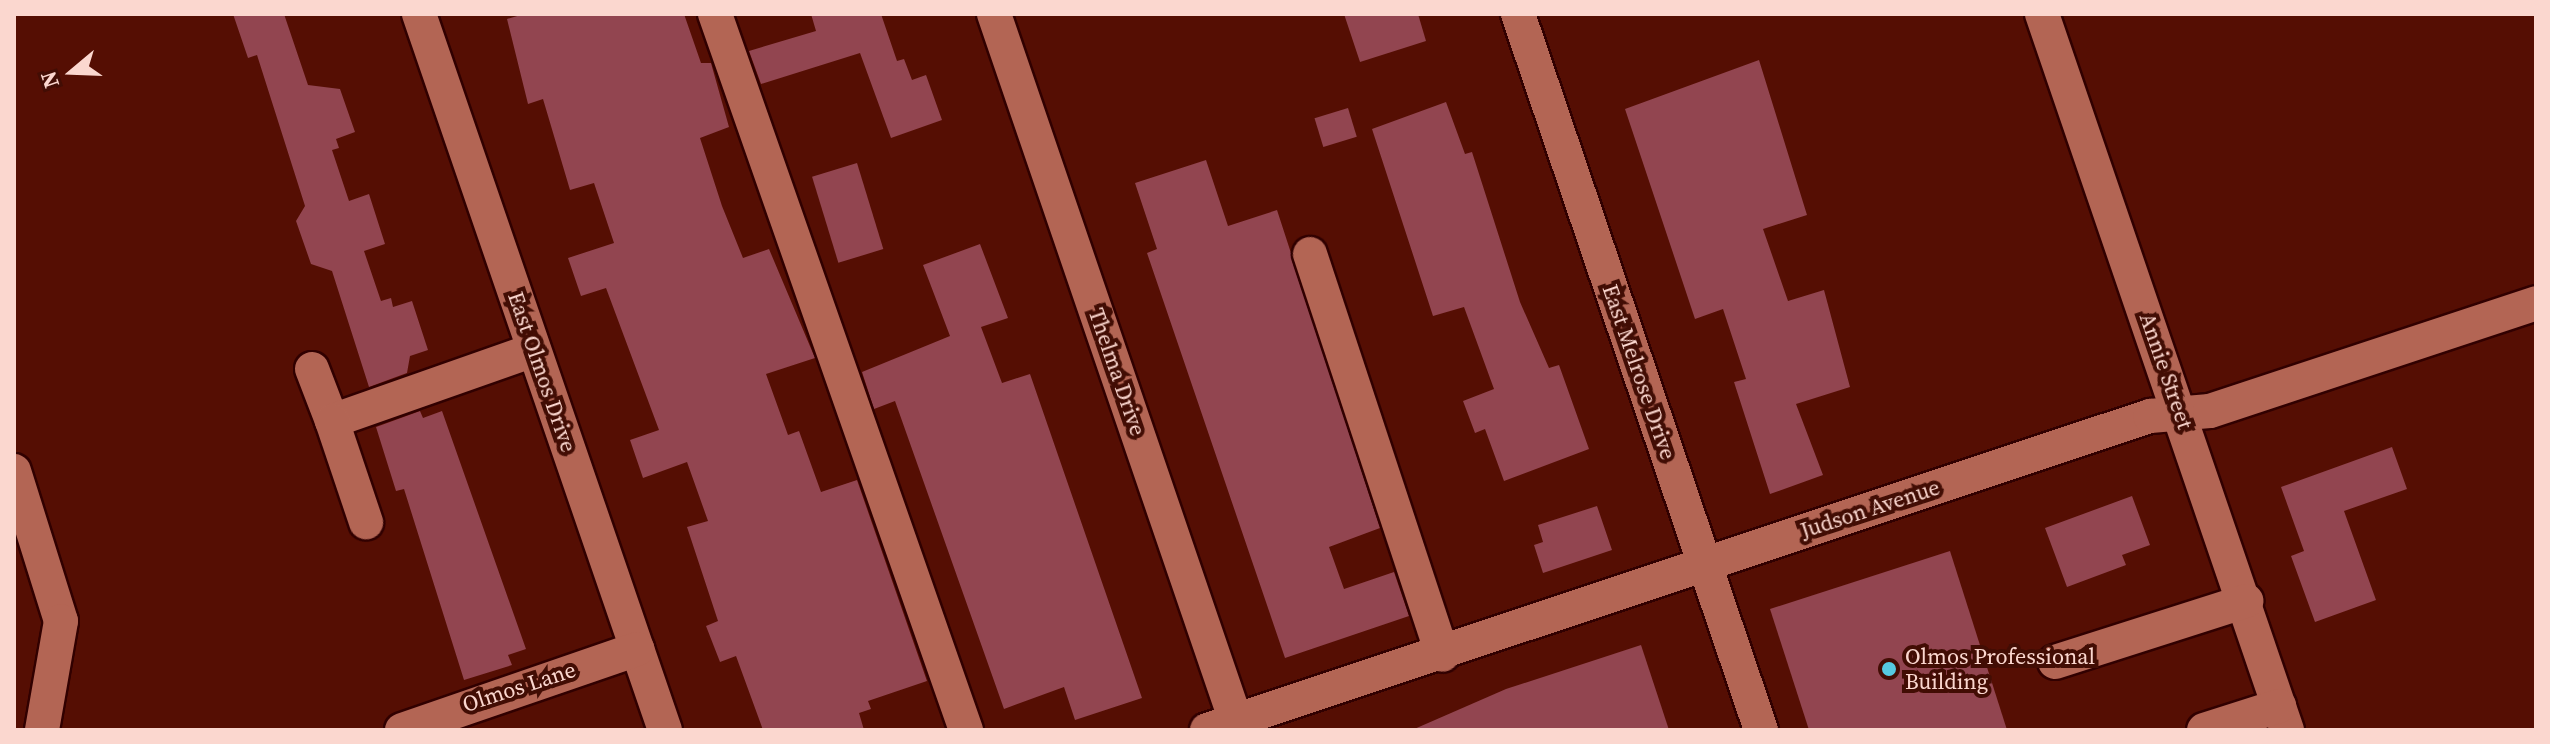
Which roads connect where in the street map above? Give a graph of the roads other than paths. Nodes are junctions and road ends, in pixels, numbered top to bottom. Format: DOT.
graph roads {
  1 [pos="419,14"];
  2 [pos="715,14"];
  3 [pos="994,14"];
  4 [pos="1518,14"];
  5 [pos="2042,14"];
  6 [pos="1310,254"];
  7 [pos="2536,303"];
  8 [pos="534,350"];
  9 [pos="312,369"];
  10 [pos="2181,414"];
  11 [pos="332,421"];
  12 [pos="14,471"];
  13 [pos="366,522"];
  14 [pos="1704,564"];
  15 [pos="2246,601"];
  16 [pos="637,649"];
  17 [pos="1443,655"];
  18 [pos="2055,662"];
  19 [pos="2283,718"];
  20 [pos="1227,727"];
  21 [pos="42,730"];
  22 [pos="402,730"];
  23 [pos="665,730"];
  24 [pos="966,730"];
  25 [pos="1761,730"];
  26 [pos="2204,730"];
  1 -- 8 [label="street, East Olmos Drive"];
  2 -- 24 [label="street"];
  3 -- 20 [label="street, Thelma Drive"];
  4 -- 14 [label="street, East Melrose Drive"];
  5 -- 10 [label="street, Annie Street"];
  6 -- 17 [label="street"];
  7 -- 10 [label="street, Judson Avenue"];
  8 -- 11 [label="street"];
  8 -- 16 [label="street, East Olmos Drive"];
  9 -- 11 [label="street"];
  10 -- 14 [label="street, Judson Avenue"];
  10 -- 15 [label="street, Annie Street"];
  11 -- 13 [label="street"];
  12 -- 21 [label="street"];
  14 -- 17 [label="street, Judson Avenue"];
  14 -- 25 [label="street, East Melrose Drive"];
  15 -- 18 [label="street"];
  15 -- 19 [label="street, Annie Street"];
  16 -- 22 [label="street, Olmos Lane"];
  16 -- 23 [label="street, East Olmos Drive"];
  17 -- 20 [label="street, Judson Avenue"];
  19 -- 26 [label="street"];
}
